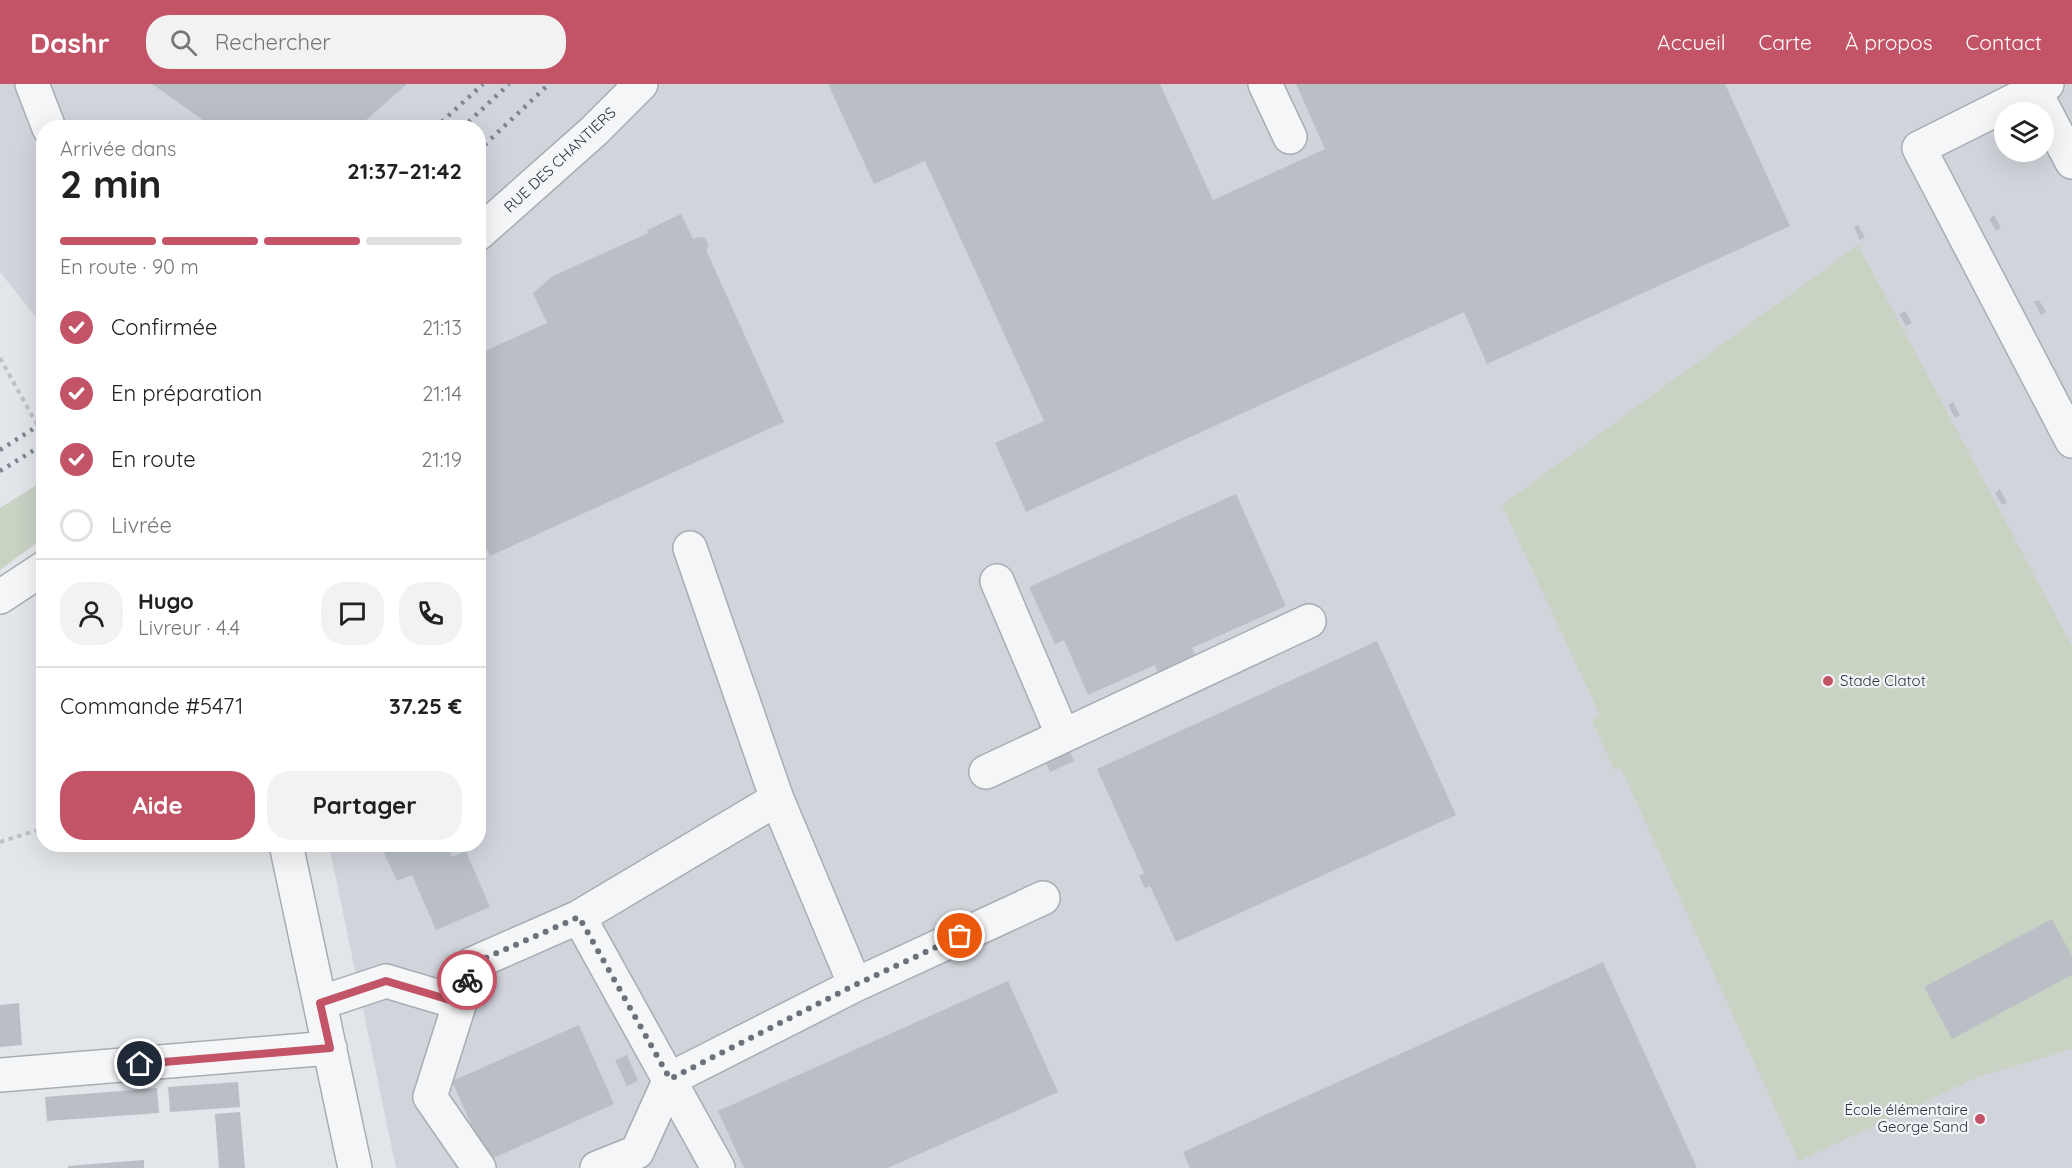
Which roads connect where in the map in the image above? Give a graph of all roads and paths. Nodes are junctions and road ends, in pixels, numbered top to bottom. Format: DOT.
graph roads {
  1 [pos="32,84"];
  2 [pos="641,84"];
  3 [pos="1265,84"];
  4 [pos="2041,87"];
  5 [pos="46,120"];
  6 [pos="1290,137"];
  7 [pos="2072,162"];
  8 [pos="486,227"];
  9 [pos="0,358"];
  10 [pos="36,423"];
  11 [pos="2072,441"];
  12 [pos="690,548"];
  13 [pos="36,573"];
  14 [pos="997,581"];
  15 [pos="0,597"];
  16 [pos="1309,621"];
  17 [pos="1063,736"];
  18 [pos="986,772"];
  19 [pos="777,799"];
  20 [pos="36,831"];
  21 [pos="0,842"];
  22 [pos="288,852"];
  23 [pos="1044,898"];
  24 [pos="579,917"];
  25 [pos="855,985"];
  26 [pos="320,1003"];
  27 [pos="460,1003"];
  28 [pos="330,1048"];
  29 [pos="0,1075"];
  30 [pos="670,1079"];
  31 [pos="355,1168"];
  32 [pos="479,1168"];
  33 [pos="597,1168"];
  34 [pos="718,1168"];
  1 -- 5 [label="street"];
  2 -- 8 [label="street, RUE DES CHANTIERS"];
  3 -- 6 [label="street"];
  4 -- 7 [label="street"];
  4 -- 11 [label="street"];
  9 -- 10 [label="path, bridge"];
  12 -- 19 [label="street"];
  13 -- 15 [label="street"];
  14 -- 17 [label="street"];
  16 -- 17 [label="street"];
  17 -- 18 [label="street"];
  19 -- 24 [label="street"];
  19 -- 25 [label="street"];
  20 -- 21 [label="path"];
  22 -- 26 [label="street"];
  23 -- 25 [label="street"];
  24 -- 27 [label="street"];
  24 -- 30 [label="street"];
  25 -- 30 [label="street"];
  26 -- 27 [label="street"];
  26 -- 28 [label="street"];
  27 -- 32 [label="street"];
  28 -- 29 [label="street"];
  28 -- 31 [label="street"];
  30 -- 33 [label="street"];
  30 -- 34 [label="street"];
}
